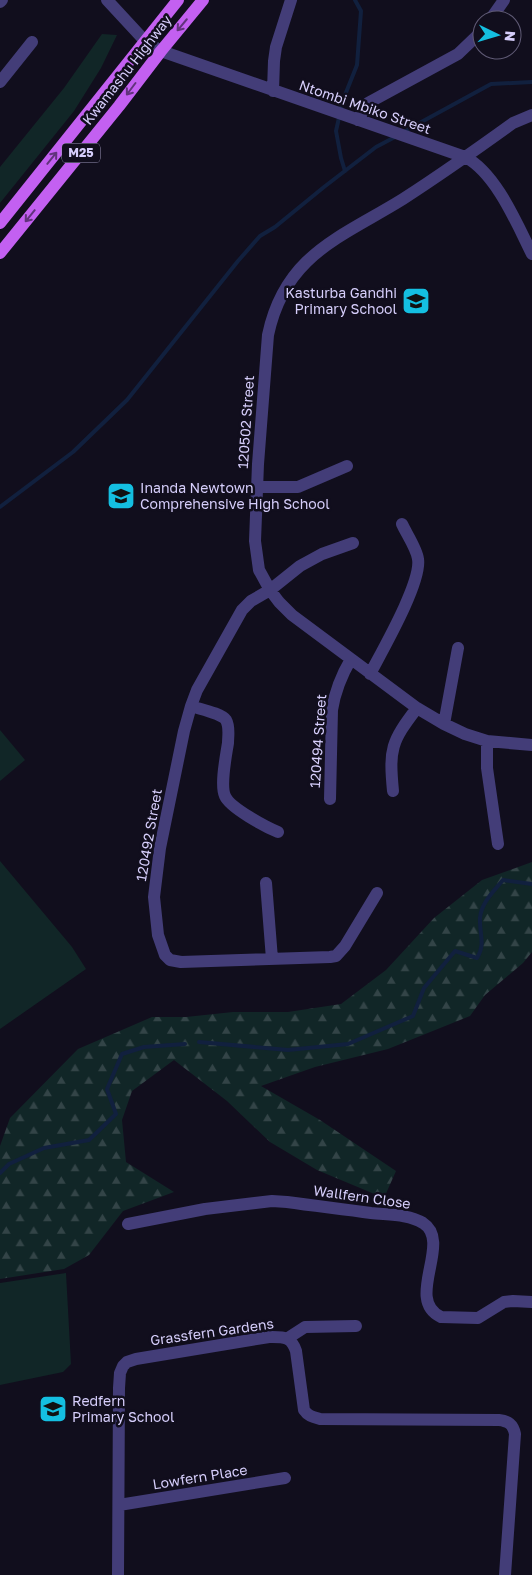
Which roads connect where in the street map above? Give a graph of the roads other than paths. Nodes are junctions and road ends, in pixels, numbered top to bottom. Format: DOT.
graph roads {
  1 [pos="106,0"];
  2 [pos="178,0"];
  3 [pos="203,0"];
  4 [pos="291,0"];
  5 [pos="145,41"];
  6 [pos="472,41"];
  7 [pos="32,42"];
  8 [pos="161,51"];
  9 [pos="0,82"];
  10 [pos="273,91"];
  11 [pos="532,114"];
  12 [pos="354,119"];
  13 [pos="465,157"];
  14 [pos="0,224"];
  15 [pos="0,253"];
  16 [pos="532,254"];
  17 [pos="347,466"];
  18 [pos="256,486"];
  19 [pos="402,524"];
  20 [pos="353,543"];
  21 [pos="270,590"];
  22 [pos="458,648"];
  23 [pos="350,659"];
  24 [pos="370,674"];
  25 [pos="191,706"];
  26 [pos="417,708"];
  27 [pos="444,724"];
  28 [pos="487,741"];
  29 [pos="532,745"];
  30 [pos="393,791"];
  31 [pos="330,799"];
  32 [pos="278,832"];
  33 [pos="498,844"];
  34 [pos="266,883"];
  35 [pos="377,893"];
  36 [pos="272,959"];
  37 [pos="128,1224"];
  38 [pos="532,1302"];
  39 [pos="356,1326"];
  40 [pos="288,1338"];
  41 [pos="285,1478"];
  42 [pos="119,1505"];
  43 [pos="118,1575"];
  44 [pos="505,1575"];
  1 -- 5 [label="street, Ntombi Mbiko Street"];
  2 -- 5 [label="main road, Kwamashu Highway / M25"];
  3 -- 8 [label="main road, Kwamashu Highway / M25, one-way"];
  4 -- 10 [label="street"];
  5 -- 8 [label="street, Ntombi Mbiko Street"];
  14 -- 5 [label="main road, Kwamashu Highway / M25, one-way"];
  6 -- 12 [label="street"];
  7 -- 9 [label="street"];
  8 -- 10 [label="street, Ntombi Mbiko Street"];
  8 -- 15 [label="main road, Kwamashu Highway / M25, one-way"];
  10 -- 12 [label="street, Ntombi Mbiko Street"];
  11 -- 13 [label="street, 120502 Street"];
  12 -- 13 [label="street, Ntombi Mbiko Street"];
  13 -- 16 [label="street, Ntombi Mbiko Street"];
  13 -- 18 [label="street, 120502 Street"];
  17 -- 18 [label="street"];
  18 -- 21 [label="street, 120502 Street"];
  19 -- 24 [label="street"];
  20 -- 21 [label="street, 120492 Street"];
  21 -- 23 [label="street, 120502 Street"];
  21 -- 25 [label="street, 120492 Street"];
  22 -- 27 [label="street"];
  23 -- 24 [label="street, 120502 Street"];
  23 -- 31 [label="street, 120494 Street"];
  24 -- 26 [label="street, 120502 Street"];
  25 -- 32 [label="street"];
  25 -- 36 [label="street, 120492 Street"];
  26 -- 27 [label="street, 120502 Street"];
  26 -- 30 [label="street"];
  27 -- 28 [label="street, 120502 Street"];
  28 -- 29 [label="street, 120502 Street"];
  28 -- 33 [label="street"];
  34 -- 36 [label="street"];
  35 -- 36 [label="street, 120492 Street"];
  37 -- 38 [label="street, Wallfern Close"];
  39 -- 40 [label="street"];
  40 -- 42 [label="street, Grassfern Gardens"];
  40 -- 44 [label="street, Grassfern Gardens"];
  41 -- 42 [label="street, Lowfern Place"];
  42 -- 43 [label="street, Grassfern Gardens"];
}
